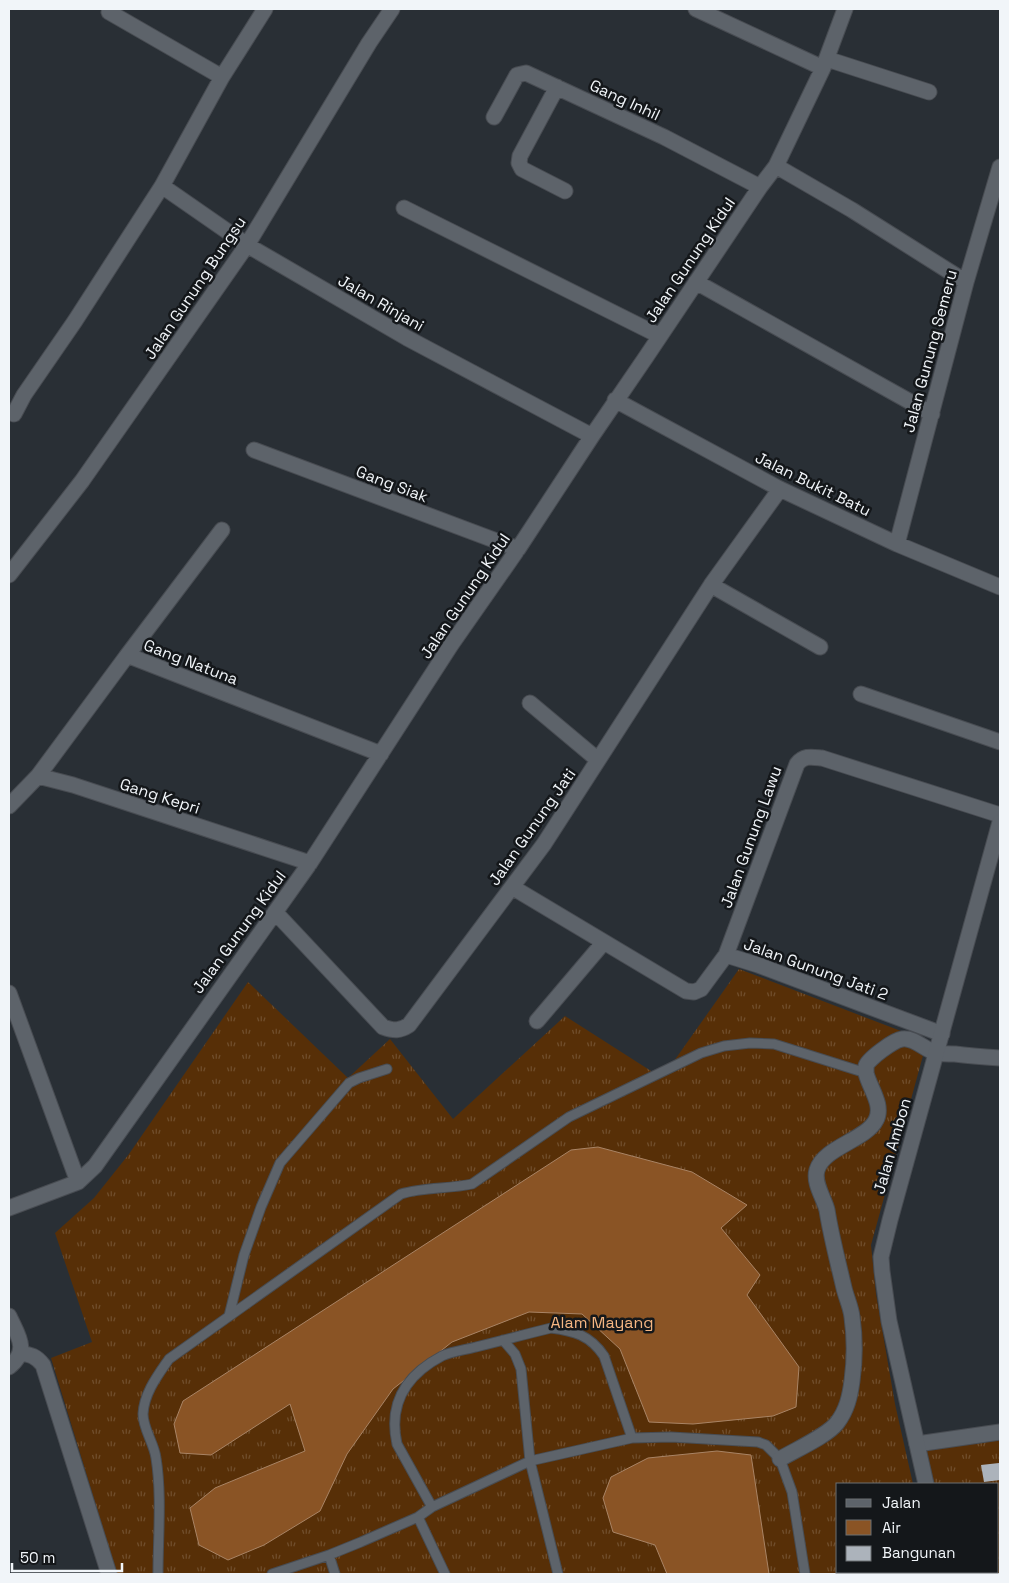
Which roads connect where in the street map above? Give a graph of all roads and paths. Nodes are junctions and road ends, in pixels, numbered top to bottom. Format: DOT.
graph roads {
  1 [pos="111,9"];
  2 [pos="265,9"];
  3 [pos="392,9"];
  4 [pos="696,9"];
  5 [pos="845,9"];
  6 [pos="825,63"];
  7 [pos="222,77"];
  8 [pos="557,87"];
  9 [pos="928,92"];
  10 [pos="494,116"];
  11 [pos="776,166"];
  12 [pos="999,176"];
  13 [pos="162,186"];
  14 [pos="760,187"];
  15 [pos="565,191"];
  16 [pos="404,208"];
  17 [pos="247,245"];
  18 [pos="696,282"];
  19 [pos="966,282"];
  20 [pos="660,336"];
  21 [pos="616,400"];
  22 [pos="14,414"];
  23 [pos="932,414"];
  24 [pos="592,436"];
  25 [pos="254,450"];
  26 [pos="780,489"];
  27 [pos="222,530"];
  28 [pos="897,544"];
  29 [pos="518,549"];
  30 [pos="9,575"];
  31 [pos="711,585"];
  32 [pos="1000,587"];
  33 [pos="820,648"];
  34 [pos="126,657"];
  35 [pos="861,694"];
  36 [pos="530,703"];
  37 [pos="1000,742"];
  38 [pos="381,754"];
  39 [pos="598,760"];
  40 [pos="38,776"];
  41 [pos="9,806"];
  42 [pos="1000,815"];
  43 [pos="1000,822"];
  44 [pos="310,863"];
  45 [pos="512,888"];
  46 [pos="275,912"];
  47 [pos="604,942"];
  48 [pos="726,955"];
  49 [pos="9,993"];
  50 [pos="537,1021"];
  51 [pos="942,1034"];
  52 [pos="936,1053"];
  53 [pos="1000,1058"];
  54 [pos="387,1069"];
  55 [pos="866,1073"];
  56 [pos="78,1182"];
  57 [pos="9,1208"];
  58 [pos="9,1316"];
  59 [pos="229,1316"];
  60 [pos="504,1340"];
  61 [pos="20,1353"];
  62 [pos="9,1367"];
  63 [pos="1000,1432"];
  64 [pos="632,1438"];
  65 [pos="917,1444"];
  66 [pos="780,1459"];
  67 [pos="530,1462"];
  68 [pos="926,1483"];
  69 [pos="432,1507"];
  70 [pos="418,1517"];
  71 [pos="328,1555"];
  72 [pos="109,1574"];
  73 [pos="158,1574"];
  74 [pos="272,1574"];
  75 [pos="335,1574"];
  76 [pos="444,1574"];
  77 [pos="558,1574"];
  78 [pos="805,1574"];
  1 -- 7 [label="street"];
  2 -- 7 [label="street"];
  3 -- 17 [label="street, Jalan Gunung Bungsu"];
  4 -- 6 [label="street"];
  5 -- 6 [label="street, Jalan Gunung Kidul"];
  6 -- 9 [label="street"];
  6 -- 11 [label="street, Jalan Gunung Kidul"];
  7 -- 13 [label="street"];
  8 -- 10 [label="street, Gang Inhil"];
  8 -- 14 [label="street, Gang Inhil"];
  8 -- 15 [label="street"];
  11 -- 14 [label="street, Jalan Gunung Kidul"];
  11 -- 19 [label="street"];
  12 -- 19 [label="street, Jalan Gunung Semeru"];
  13 -- 17 [label="street, Jalan Rinjani"];
  13 -- 22 [label="street"];
  14 -- 18 [label="street, Jalan Gunung Kidul"];
  16 -- 20 [label="street"];
  17 -- 24 [label="street, Jalan Rinjani"];
  17 -- 30 [label="street, Jalan Gunung Bungsu"];
  18 -- 20 [label="street, Jalan Gunung Kidul"];
  18 -- 23 [label="street"];
  19 -- 23 [label="street, Jalan Gunung Semeru"];
  20 -- 21 [label="street, Jalan Gunung Kidul"];
  21 -- 24 [label="street, Jalan Gunung Kidul"];
  21 -- 26 [label="street, Jalan Bukit Batu"];
  23 -- 28 [label="street, Jalan Gunung Semeru"];
  24 -- 29 [label="street, Jalan Gunung Kidul"];
  25 -- 29 [label="street, Gang Siak"];
  26 -- 28 [label="street, Jalan Bukit Batu"];
  26 -- 31 [label="street, Jalan Gunung Jati"];
  27 -- 34 [label="street"];
  28 -- 32 [label="street, Jalan Bukit Batu"];
  29 -- 38 [label="street, Jalan Gunung Kidul"];
  31 -- 33 [label="street"];
  31 -- 39 [label="street, Jalan Gunung Jati"];
  34 -- 38 [label="street, Gang Natuna"];
  34 -- 40 [label="street, Gang Natuna"];
  35 -- 37 [label="street"];
  36 -- 39 [label="street"];
  38 -- 44 [label="street, Jalan Gunung Kidul"];
  39 -- 45 [label="street, Jalan Gunung Jati"];
  40 -- 41 [label="street"];
  40 -- 44 [label="street, Gang Kepri"];
  42 -- 48 [label="street, Jalan Gunung Lawu"];
  43 -- 51 [label="street, Jalan Ambon"];
  44 -- 46 [label="street, Jalan Gunung Kidul"];
  45 -- 46 [label="street, Jalan Gunung Jati"];
  45 -- 47 [label="street, Jalan Gunung Jati 2"];
  46 -- 56 [label="street, Jalan Gunung Kidul"];
  47 -- 48 [label="street, Jalan Gunung Jati 2"];
  47 -- 50 [label="street"];
  48 -- 51 [label="street, Jalan Gunung Jati 2"];
  49 -- 56 [label="street"];
  51 -- 52 [label="street, Jalan Ambon"];
  52 -- 53 [label="street"];
  52 -- 55 [label="street"];
  52 -- 65 [label="street, Jalan Ambon"];
  54 -- 59 [label="lane"];
  55 -- 59 [label="lane"];
  55 -- 66 [label="street"];
  56 -- 57 [label="street"];
  58 -- 61 [label="street"];
  59 -- 73 [label="lane"];
  60 -- 64 [label="lane"];
  60 -- 67 [label="lane"];
  60 -- 69 [label="lane"];
  61 -- 62 [label="street"];
  61 -- 72 [label="street"];
  63 -- 65 [label="street"];
  64 -- 66 [label="lane"];
  64 -- 67 [label="lane"];
  65 -- 68 [label="street, Jalan Ambon"];
  66 -- 78 [label="lane"];
  67 -- 69 [label="lane"];
  67 -- 77 [label="lane"];
  69 -- 70 [label="lane"];
  70 -- 71 [label="lane"];
  70 -- 76 [label="lane"];
  71 -- 74 [label="lane"];
  71 -- 75 [label="lane"];
}
